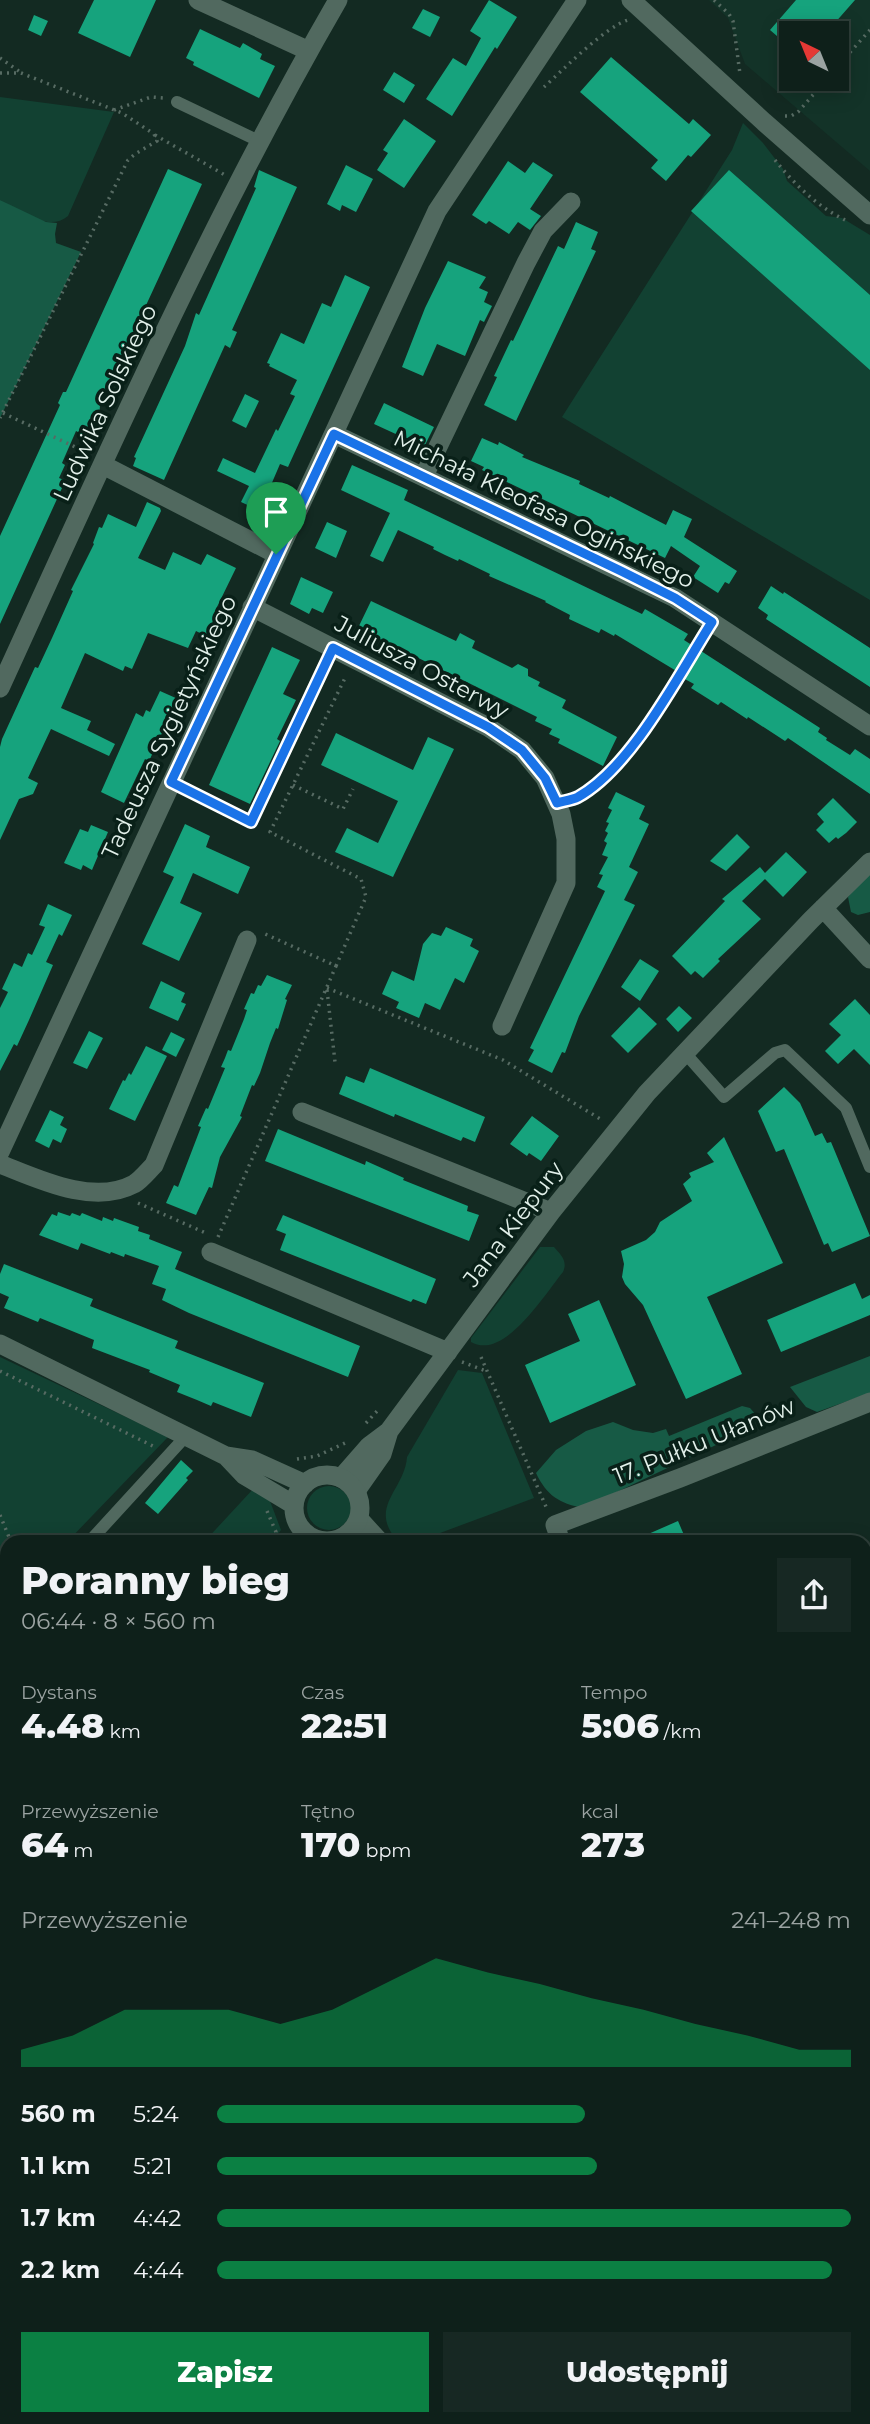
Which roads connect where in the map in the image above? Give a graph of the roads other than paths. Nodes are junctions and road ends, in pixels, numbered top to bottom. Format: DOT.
graph roads {
  1 [pos="198,0"];
  2 [pos="338,0"];
  3 [pos="577,0"];
  4 [pos="631,0"];
  5 [pos="309,51"];
  6 [pos="173,100"];
  7 [pos="259,141"];
  8 [pos="571,202"];
  9 [pos="870,215"];
  10 [pos="334,434"];
  11 [pos="104,463"];
  12 [pos="424,475"];
  13 [pos="276,554"];
  14 [pos="252,607"];
  15 [pos="333,648"];
  16 [pos="0,688"];
  17 [pos="870,726"];
  18 [pos="171,782"];
  19 [pos="870,862"];
  20 [pos="823,908"];
  21 [pos="247,940"];
  22 [pos="869,955"];
  23 [pos="502,1026"];
  24 [pos="685,1053"];
  25 [pos="302,1112"];
  26 [pos="0,1152"];
  27 [pos="0,1164"];
  28 [pos="870,1167"];
  29 [pos="551,1212"];
  30 [pos="214,1245"];
  31 [pos="0,1345"];
  32 [pos="453,1356"];
  33 [pos="870,1402"];
  34 [pos="186,1436"];
  35 [pos="226,1456"];
  36 [pos="305,1483"];
  37 [pos="348,1484"];
  38 [pos="294,1505"];
  39 [pos="359,1519"];
  40 [pos="555,1527"];
  41 [pos="95,1535"];
  42 [pos="312,1535"];
  43 [pos="343,1535"];
  44 [pos="374,1535"];
  1 -- 5 [label="street"];
  2 -- 5 [label="street, Ludwika Solskiego"];
  3 -- 10 [label="street, Tadeusza Sygietyńskiego"];
  4 -- 9 [label="street"];
  5 -- 7 [label="street, Ludwika Solskiego"];
  6 -- 7 [label="lane"];
  7 -- 11 [label="street, Ludwika Solskiego"];
  8 -- 12 [label="street"];
  10 -- 12 [label="street, Michała Kleofasa Ogińskiego"];
  10 -- 13 [label="street, Tadeusza Sygietyńskiego"];
  11 -- 13 [label="street"];
  11 -- 16 [label="street, Ludwika Solskiego"];
  12 -- 17 [label="street, Michała Kleofasa Ogińskiego"];
  13 -- 14 [label="street, Tadeusza Sygietyńskiego"];
  14 -- 15 [label="street, Juliusza Osterwy"];
  14 -- 18 [label="street, Tadeusza Sygietyńskiego"];
  15 -- 18 [label="lane"];
  15 -- 23 [label="street, Juliusza Osterwy"];
  18 -- 26 [label="street, Tadeusza Sygietyńskiego"];
  19 -- 20 [label="street, Jana Kiepury"];
  20 -- 22 [label="street"];
  20 -- 24 [label="street, Jana Kiepury"];
  21 -- 27 [label="street"];
  24 -- 28 [label="lane"];
  24 -- 29 [label="street, Jana Kiepury"];
  25 -- 29 [label="street"];
  29 -- 32 [label="street, Jana Kiepury"];
  30 -- 32 [label="street"];
  31 -- 34 [label="street"];
  32 -- 37 [label="street, Jana Kiepury"];
  33 -- 40 [label="street, 17. Pułku Ułanów"];
  34 -- 35 [label="street"];
  34 -- 41 [label="lane"];
  35 -- 36 [label="street"];
  35 -- 38 [label="street"];
  36 -- 37 [label="street"];
  36 -- 38 [label="street"];
  37 -- 39 [label="street"];
  38 -- 42 [label="street"];
  39 -- 43 [label="street"];
  39 -- 44 [label="street"];
}
